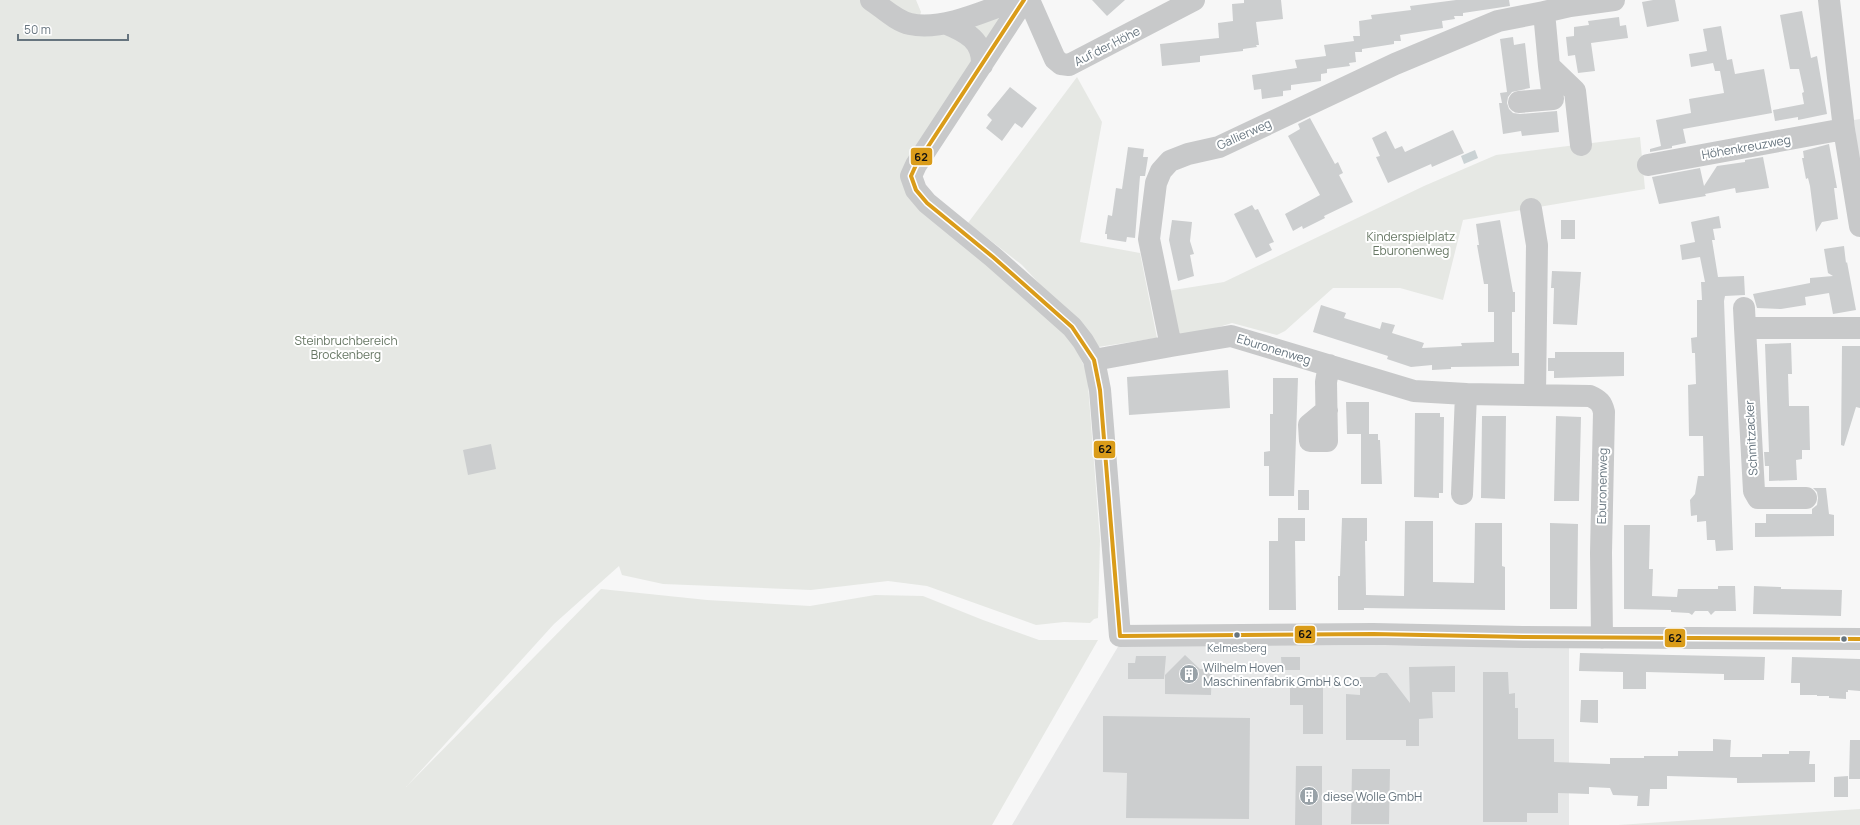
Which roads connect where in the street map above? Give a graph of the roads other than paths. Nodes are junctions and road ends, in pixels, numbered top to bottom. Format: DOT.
graph roads {
  1 [pos="871,0"];
  2 [pos="1014,0"];
  3 [pos="1024,0"];
  4 [pos="1029,0"];
  5 [pos="1194,0"];
  6 [pos="1614,0"];
  7 [pos="1829,0"];
  8 [pos="1570,3"];
  9 [pos="1544,12"];
  10 [pos="947,24"];
  11 [pos="982,65"];
  12 [pos="1549,66"];
  13 [pos="1519,102"];
  14 [pos="1844,129"];
  15 [pos="1581,145"];
  16 [pos="1648,166"];
  17 [pos="1531,209"];
  18 [pos="1860,226"];
  19 [pos="1860,328"];
  20 [pos="1171,346"];
  21 [pos="1094,360"];
  22 [pos="1329,366"];
  23 [pos="1466,394"];
  24 [pos="1535,394"];
  25 [pos="1327,410"];
  26 [pos="1462,494"];
  27 [pos="1806,498"];
  28 [pos="1602,638"];
  29 [pos="1860,639"];
  1 -- 10 [label="street"];
  2 -- 10 [label="street"];
  3 -- 11 [label="street"];
  4 -- 5 [label="street, Auf der Höhe"];
  6 -- 8 [label="street, Gallierweg"];
  7 -- 14 [label="street"];
  8 -- 9 [label="street, Gallierweg"];
  9 -- 12 [label="street"];
  9 -- 20 [label="street, Gallierweg"];
  10 -- 11 [label="street"];
  11 -- 21 [label="street"];
  12 -- 13 [label="street"];
  12 -- 15 [label="street"];
  14 -- 16 [label="street, Höhenkreuzweg"];
  14 -- 18 [label="street"];
  17 -- 24 [label="street"];
  19 -- 27 [label="street, Schmitzacker"];
  20 -- 21 [label="street"];
  20 -- 22 [label="street, Eburonenweg"];
  21 -- 28 [label="street"];
  22 -- 23 [label="street, Eburonenweg"];
  22 -- 25 [label="street"];
  23 -- 24 [label="street, Eburonenweg"];
  23 -- 26 [label="street"];
  24 -- 28 [label="street, Eburonenweg"];
  28 -- 29 [label="street"];
}
